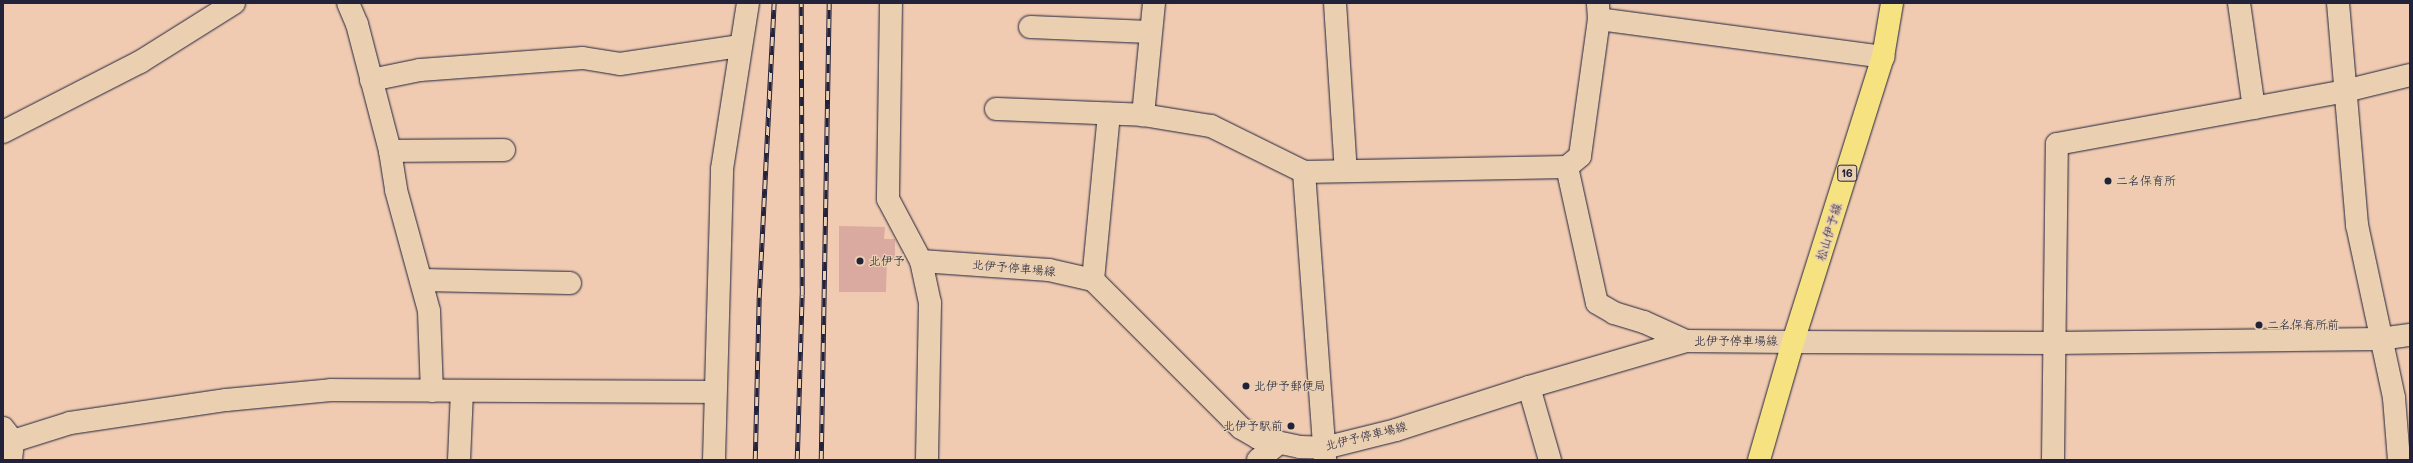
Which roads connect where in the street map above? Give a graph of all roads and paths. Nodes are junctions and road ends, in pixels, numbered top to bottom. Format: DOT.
graph roads {
  1 [pos="234,3"];
  2 [pos="348,3"];
  3 [pos="748,3"];
  4 [pos="891,3"];
  5 [pos="1154,3"];
  6 [pos="1335,3"];
  7 [pos="1892,3"];
  8 [pos="2239,3"];
  9 [pos="2338,3"];
  10 [pos="1598,11"];
  11 [pos="1030,27"];
  12 [pos="1150,32"];
  13 [pos="739,46"];
  14 [pos="1883,57"];
  15 [pos="2410,75"];
  16 [pos="371,80"];
  17 [pos="2345,91"];
  18 [pos="2254,108"];
  19 [pos="996,109"];
  20 [pos="1109,114"];
  21 [pos="1143,115"];
  22 [pos="3,132"];
  23 [pos="504,150"];
  24 [pos="390,151"];
  25 [pos="1567,167"];
  26 [pos="1346,171"];
  27 [pos="1304,172"];
  28 [pos="921,261"];
  29 [pos="421,280"];
  30 [pos="1093,280"];
  31 [pos="570,284"];
  32 [pos="2410,334"];
  33 [pos="2380,339"];
  34 [pos="1686,341"];
  35 [pos="1793,342"];
  36 [pos="2055,343"];
  37 [pos="1529,387"];
  38 [pos="432,391"];
  39 [pos="462,391"];
  40 [pos="715,392"];
  41 [pos="9,443"];
  42 [pos="1278,444"];
  43 [pos="1324,454"];
  44 [pos="459,460"];
  45 [pos="714,460"];
  46 [pos="927,460"];
  47 [pos="1258,460"];
  48 [pos="1550,460"];
  49 [pos="1759,460"];
  50 [pos="2053,460"];
  51 [pos="2399,460"];
  1 -- 22 [label="street"];
  2 -- 16 [label="street"];
  3 -- 13 [label="street"];
  4 -- 28 [label="street"];
  5 -- 12 [label="street"];
  6 -- 26 [label="street"];
  7 -- 14 [label="main road, 松山伊予線 / 16"];
  8 -- 18 [label="street"];
  9 -- 17 [label="street"];
  10 -- 14 [label="street"];
  10 -- 25 [label="street"];
  11 -- 12 [label="street"];
  12 -- 21 [label="street"];
  13 -- 16 [label="street"];
  13 -- 40 [label="street"];
  14 -- 35 [label="main road, 松山伊予線 / 16"];
  15 -- 17 [label="street"];
  16 -- 24 [label="street"];
  17 -- 18 [label="street"];
  17 -- 33 [label="street"];
  18 -- 36 [label="street"];
  19 -- 20 [label="street"];
  20 -- 21 [label="street"];
  20 -- 30 [label="street"];
  21 -- 27 [label="street"];
  23 -- 24 [label="street"];
  24 -- 29 [label="street"];
  25 -- 26 [label="street"];
  25 -- 34 [label="street"];
  26 -- 27 [label="street"];
  27 -- 43 [label="street"];
  28 -- 30 [label="street, 北伊予停車場線"];
  28 -- 46 [label="street"];
  29 -- 31 [label="street"];
  29 -- 38 [label="street"];
  30 -- 42 [label="street, 北伊予停車場線"];
  32 -- 33 [label="street, 北伊予停車場線"];
  33 -- 36 [label="street, 北伊予停車場線"];
  33 -- 51 [label="street"];
  34 -- 35 [label="street, 北伊予停車場線"];
  34 -- 37 [label="street, 北伊予停車場線"];
  35 -- 36 [label="street, 北伊予停車場線"];
  35 -- 49 [label="main road, 松山伊予線 / 16"];
  36 -- 50 [label="street"];
  37 -- 43 [label="street, 北伊予停車場線"];
  37 -- 48 [label="street"];
  38 -- 39 [label="street"];
  38 -- 41 [label="street"];
  39 -- 40 [label="street"];
  39 -- 44 [label="street"];
  40 -- 45 [label="street"];
  42 -- 43 [label="street, 北伊予停車場線"];
  42 -- 47 [label="street"];
}
